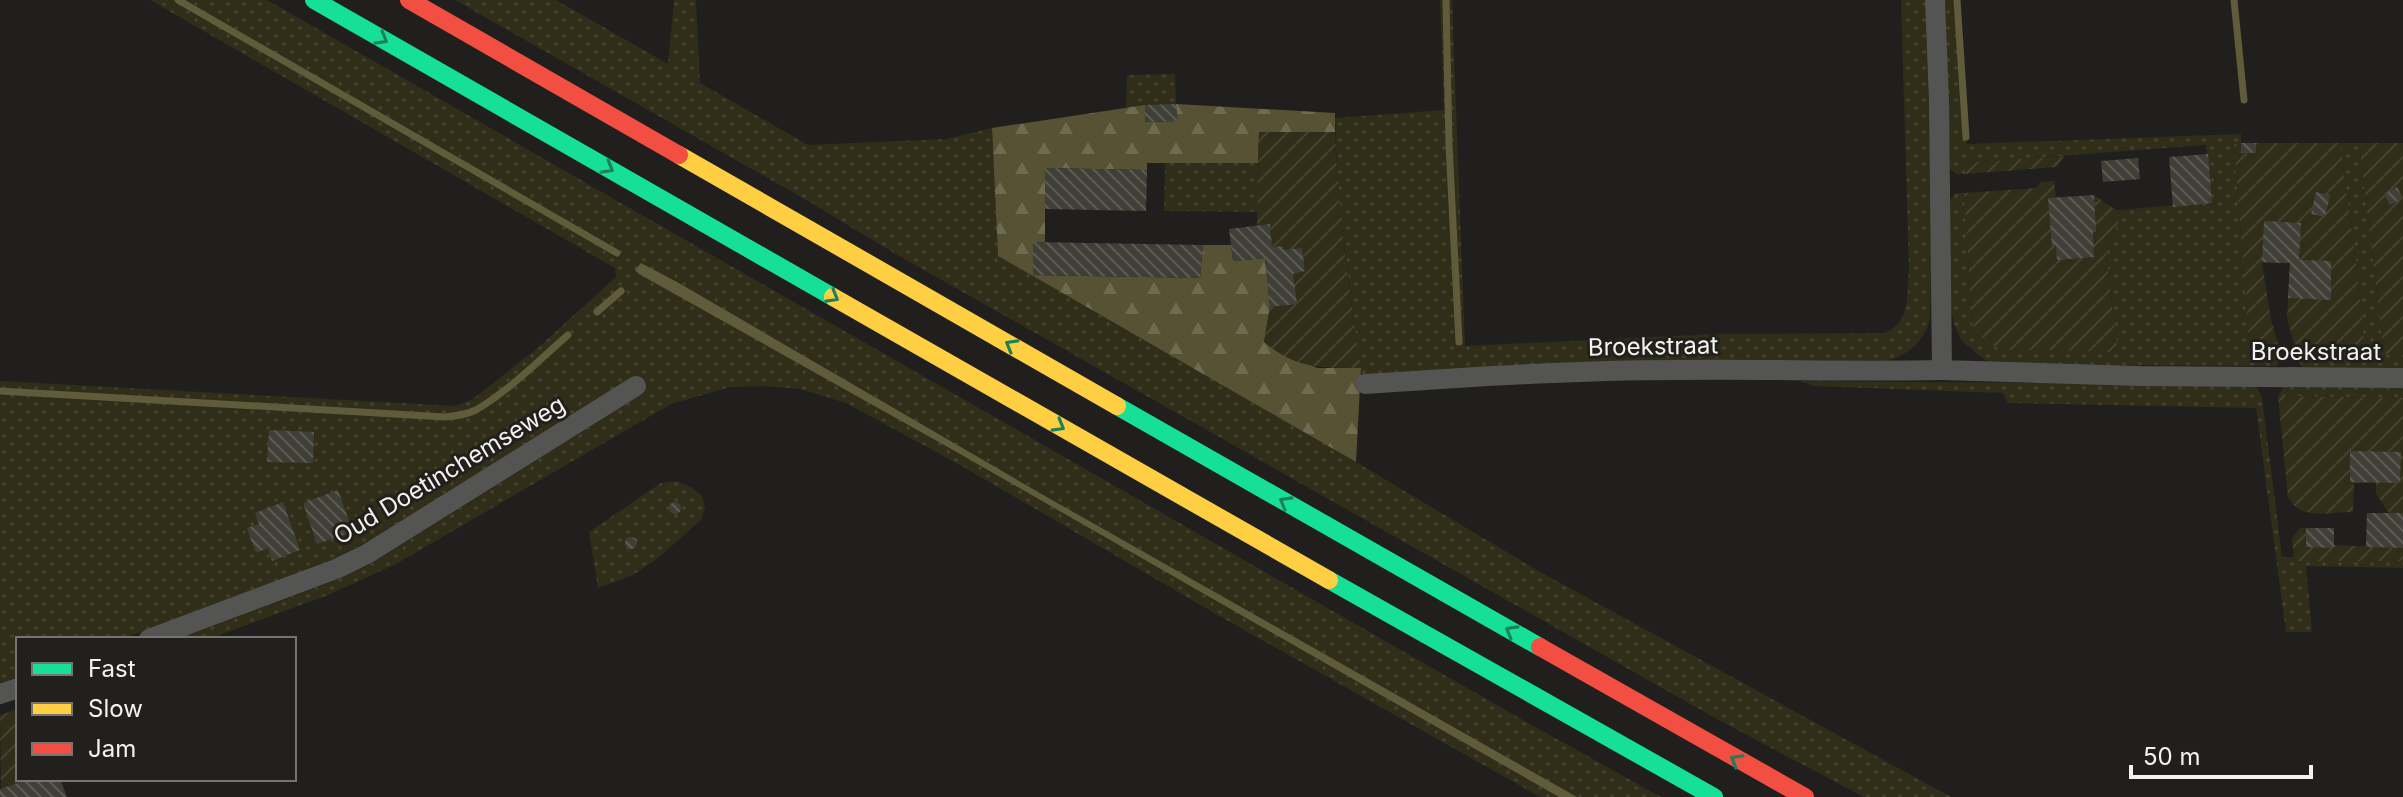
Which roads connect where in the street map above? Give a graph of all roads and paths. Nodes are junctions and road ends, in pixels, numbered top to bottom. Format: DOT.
graph roads {
  1 [pos="314,0"];
  2 [pos="409,0"];
  3 [pos="1935,0"];
  4 [pos="1942,370"];
  5 [pos="2403,378"];
  6 [pos="1365,384"];
  7 [pos="636,386"];
  8 [pos="154,637"];
  9 [pos="1714,797"];
  10 [pos="1805,797"];
  1 -- 9 [label="highway, one-way"];
  10 -- 2 [label="highway, one-way"];
  3 -- 4 [label="street"];
  4 -- 5 [label="street, Broekstraat"];
  4 -- 6 [label="street, Broekstraat"];
  7 -- 8 [label="street, Oud Doetinchemseweg"];
}
